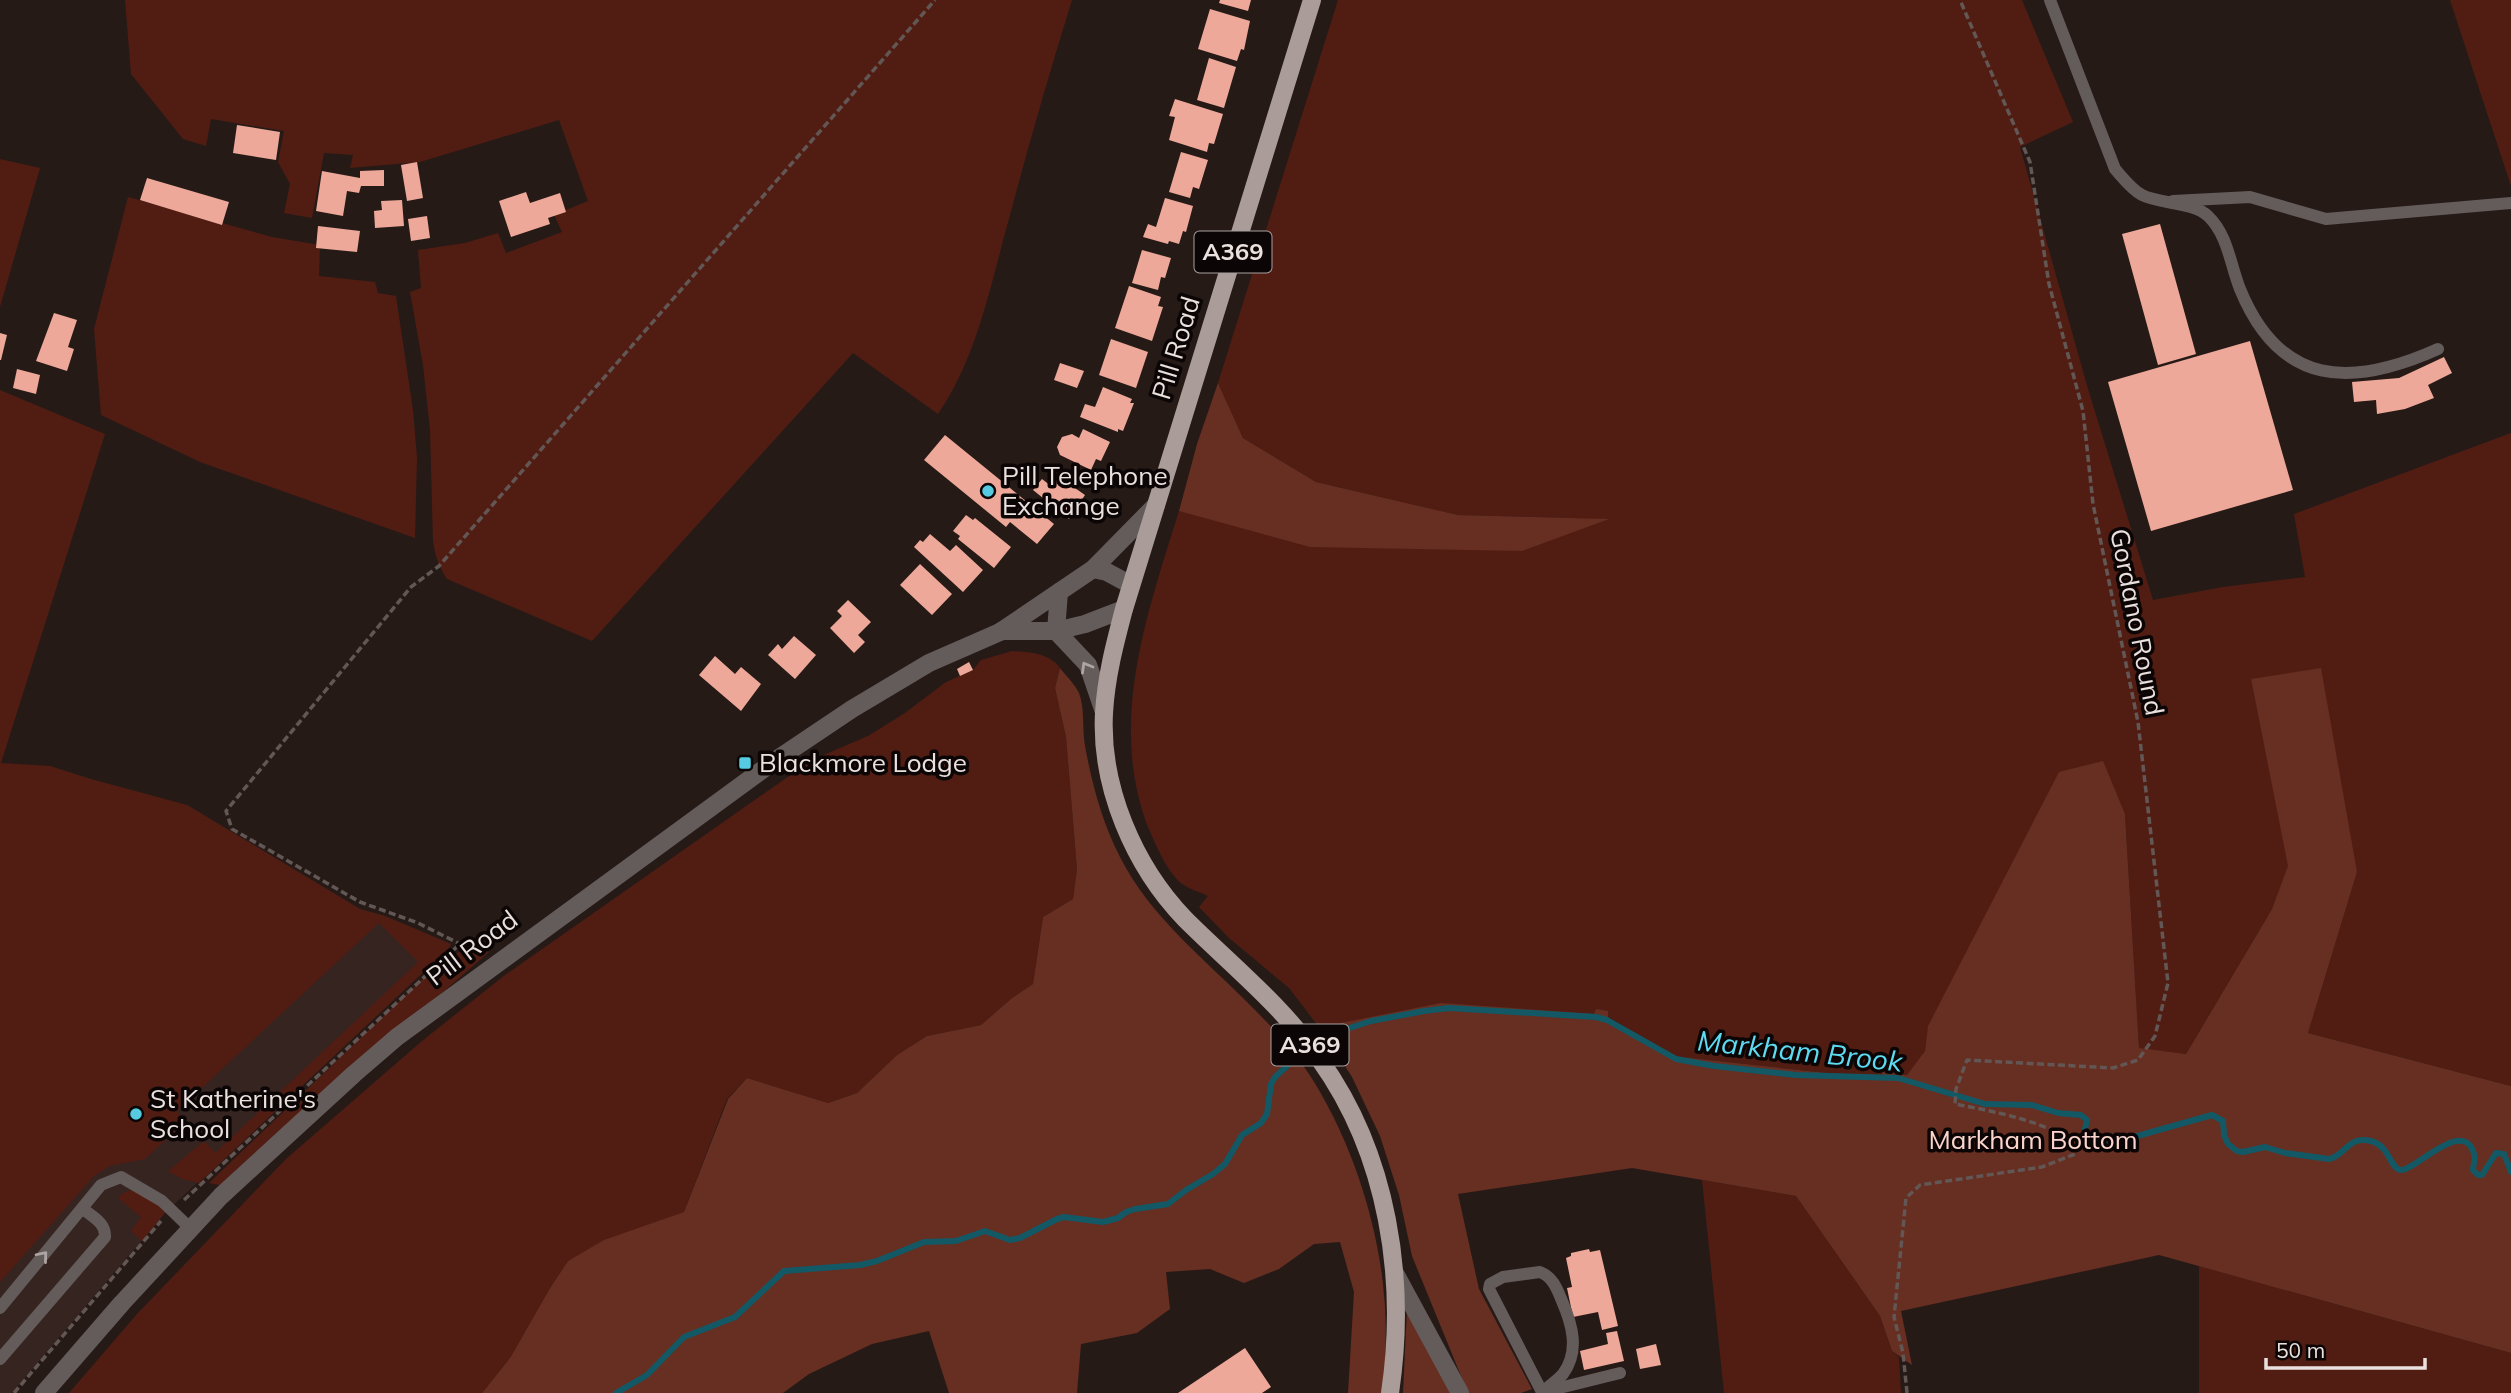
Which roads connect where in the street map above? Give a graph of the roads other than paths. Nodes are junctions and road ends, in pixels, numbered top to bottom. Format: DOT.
graph roads {
  1 [pos="1312,0"];
  2 [pos="2050,0"];
  3 [pos="2165,202"];
  4 [pos="2511,203"];
  5 [pos="2438,349"];
  6 [pos="1156,505"];
  7 [pos="1093,569"];
  8 [pos="1131,585"];
  9 [pos="1059,592"];
  10 [pos="1124,609"];
  11 [pos="1056,631"];
  12 [pos="1000,632"];
  13 [pos="1104,712"];
  14 [pos="82,1209"];
  15 [pos="191,1229"];
  16 [pos="1395,1275"];
  17 [pos="0,1308"];
  18 [pos="0,1359"];
  19 [pos="1620,1373"];
  20 [pos="44,1393"];
  21 [pos="1390,1393"];
  22 [pos="1460,1393"];
  23 [pos="1541,1393"];
  1 -- 6 [label="main road, Pill Road / A369"];
  2 -- 3 [label="lane"];
  3 -- 4 [label="lane"];
  3 -- 5 [label="lane"];
  6 -- 7 [label="street, Pill Road"];
  6 -- 8 [label="main road, A369"];
  7 -- 8 [label="street"];
  7 -- 9 [label="street, Pill Road"];
  8 -- 10 [label="main road, A369"];
  9 -- 11 [label="street"];
  9 -- 12 [label="street, Pill Road"];
  10 -- 11 [label="street, Pill Road"];
  10 -- 13 [label="main road, A369"];
  11 -- 12 [label="street, Pill Road"];
  13 -- 11 [label="street, one-way"];
  12 -- 15 [label="street, Pill Road"];
  13 -- 16 [label="main road, A369"];
  14 -- 15 [label="lane"];
  17 -- 14 [label="lane, one-way"];
  14 -- 18 [label="lane"];
  15 -- 20 [label="street, Pill Road"];
  16 -- 21 [label="main road, A369"];
  16 -- 22 [label="street"];
  19 -- 23 [label="lane"];
  23 -- 23 [label="lane"];
}
